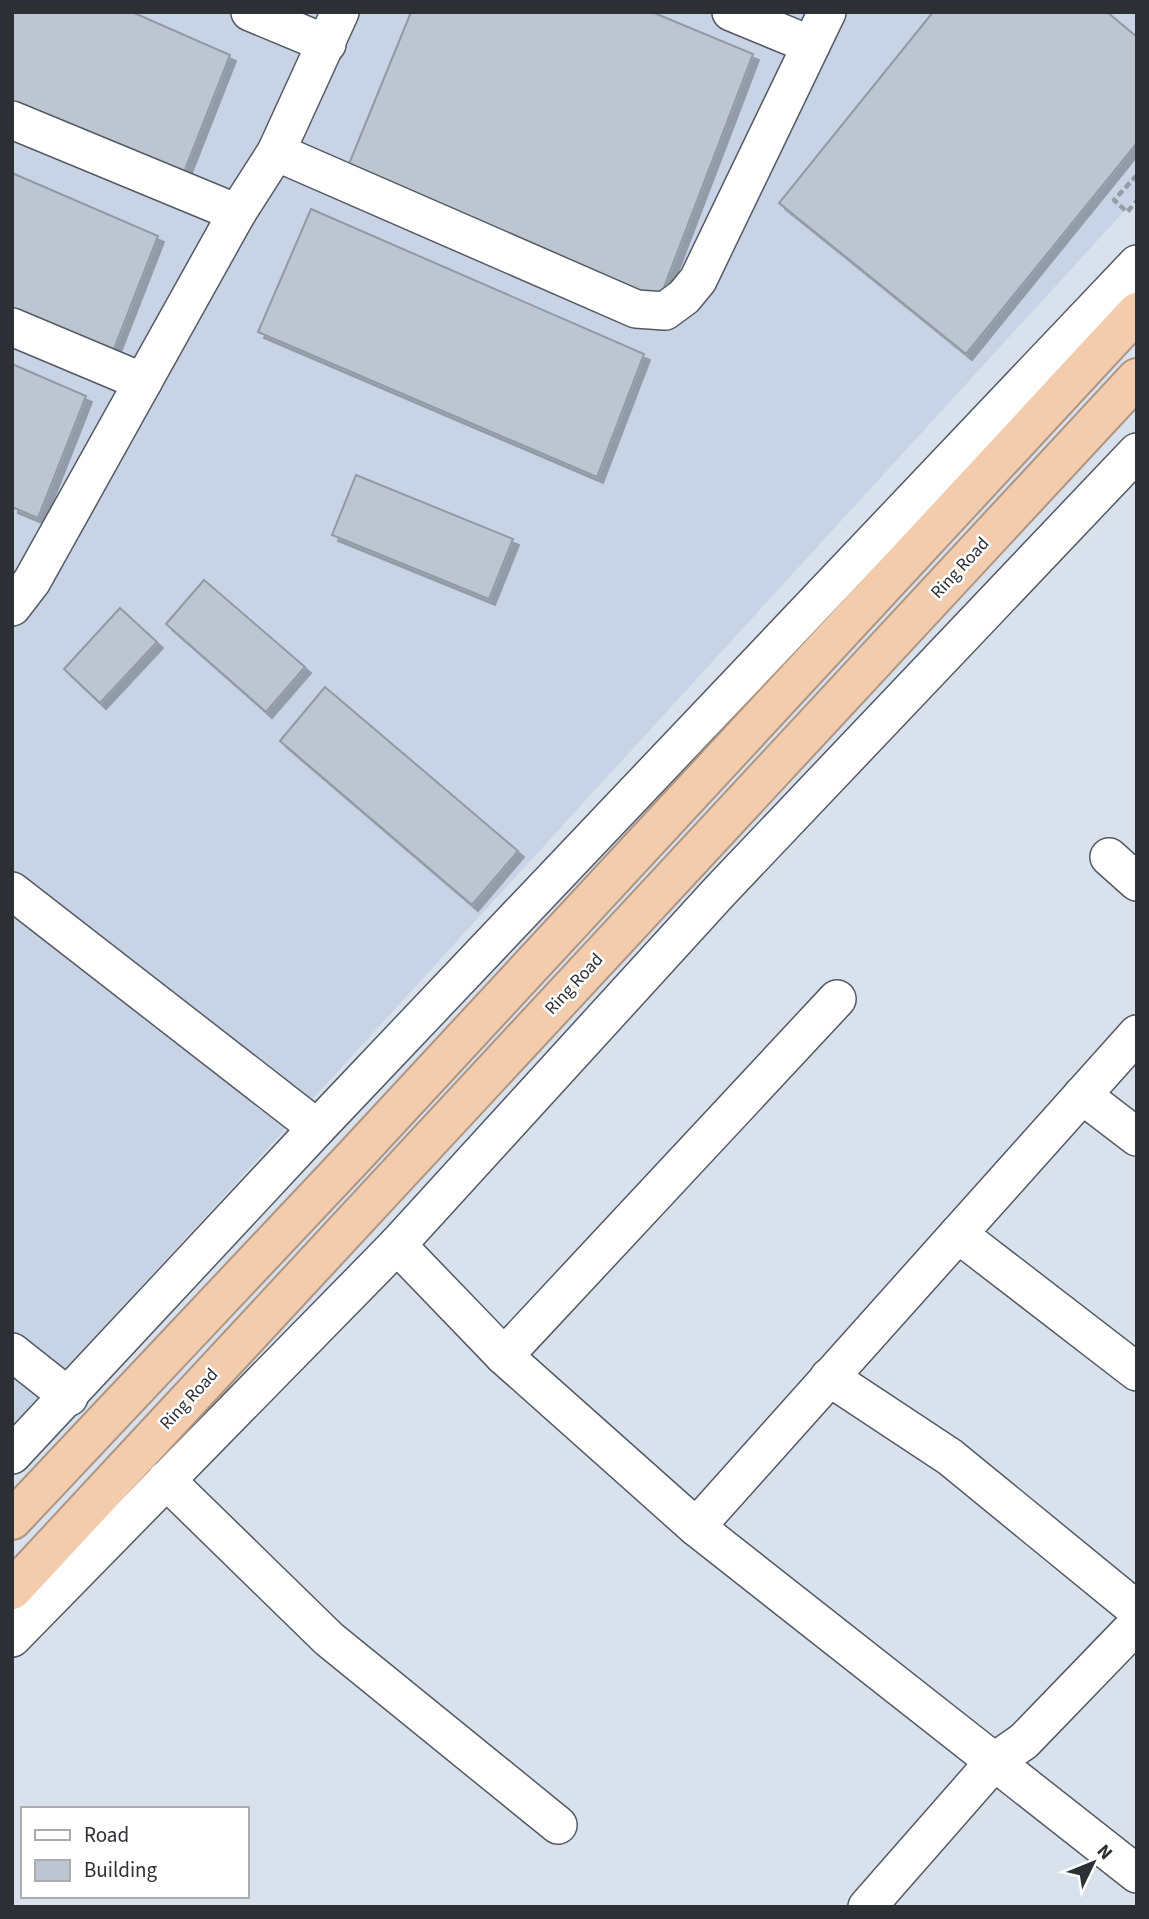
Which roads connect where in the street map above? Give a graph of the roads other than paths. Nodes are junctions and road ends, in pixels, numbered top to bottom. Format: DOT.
graph roads {
  1 [pos="250,12"];
  2 [pos="731,12"];
  3 [pos="827,12"];
  4 [pos="334,28"];
  5 [pos="811,46"];
  6 [pos="12,120"];
  7 [pos="276,152"];
  8 [pos="237,213"];
  9 [pos="1137,264"];
  10 [pos="1137,312"];
  11 [pos="12,327"];
  12 [pos="1137,378"];
  13 [pos="143,382"];
  14 [pos="1137,452"];
  15 [pos="12,607"];
  16 [pos="1109,857"];
  17 [pos="1137,882"];
  18 [pos="12,891"];
  19 [pos="837,999"];
  20 [pos="1137,1034"];
  21 [pos="1082,1095"];
  22 [pos="317,1128"];
  23 [pos="1137,1137"];
  24 [pos="958,1234"];
  25 [pos="397,1245"];
  26 [pos="12,1352"];
  27 [pos="504,1356"];
  28 [pos="1137,1372"];
  29 [pos="829,1377"];
  30 [pos="69,1397"];
  31 [pos="12,1455"];
  32 [pos="166,1480"];
  33 [pos="12,1520"];
  34 [pos="696,1527"];
  35 [pos="12,1590"];
  36 [pos="1137,1610"];
  37 [pos="1137,1624"];
  38 [pos="12,1638"];
  39 [pos="994,1762"];
  40 [pos="558,1825"];
  41 [pos="1137,1874"];
  42 [pos="867,1907"];
  1 -- 4 [label="street"];
  2 -- 5 [label="street"];
  3 -- 5 [label="street"];
  4 -- 7 [label="street"];
  5 -- 7 [label="street"];
  6 -- 8 [label="street"];
  7 -- 8 [label="street"];
  8 -- 13 [label="street"];
  9 -- 22 [label="street"];
  10 -- 33 [label="highway"];
  11 -- 13 [label="street"];
  12 -- 35 [label="highway, Ring Road"];
  13 -- 15 [label="street"];
  14 -- 25 [label="street"];
  16 -- 17 [label="street"];
  18 -- 22 [label="street"];
  19 -- 27 [label="street"];
  20 -- 21 [label="street"];
  21 -- 23 [label="street"];
  21 -- 24 [label="street"];
  22 -- 30 [label="street"];
  24 -- 28 [label="street"];
  24 -- 29 [label="street"];
  25 -- 27 [label="street"];
  25 -- 32 [label="street"];
  26 -- 30 [label="street"];
  27 -- 34 [label="street"];
  29 -- 34 [label="street"];
  29 -- 36 [label="street"];
  30 -- 31 [label="street"];
  32 -- 38 [label="street"];
  32 -- 40 [label="street"];
  34 -- 39 [label="street"];
  37 -- 39 [label="street"];
  39 -- 41 [label="street"];
  39 -- 42 [label="street"];
}
